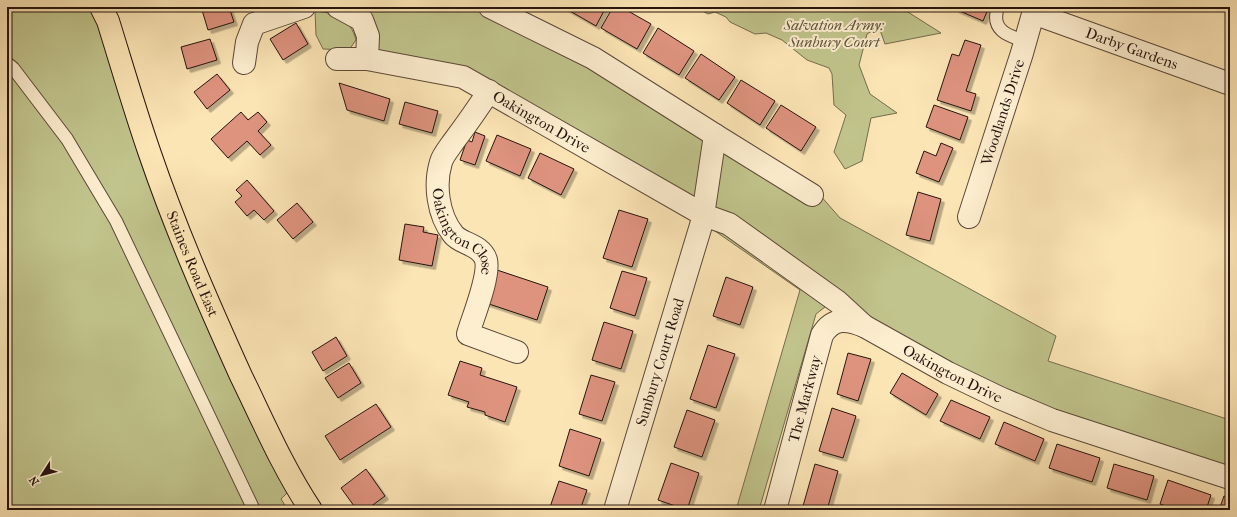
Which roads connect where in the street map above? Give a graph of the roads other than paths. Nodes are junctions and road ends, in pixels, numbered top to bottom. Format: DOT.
graph roads {
  1 [pos="101,7"];
  2 [pos="304,7"];
  3 [pos="338,7"];
  4 [pos="490,7"];
  5 [pos="998,7"];
  6 [pos="1034,10"];
  7 [pos="251,16"];
  8 [pos="1025,41"];
  9 [pos="367,58"];
  10 [pos="337,59"];
  11 [pos="7,63"];
  12 [pos="244,63"];
  13 [pos="1230,84"];
  14 [pos="489,91"];
  15 [pos="715,135"];
  16 [pos="812,195"];
  17 [pos="704,215"];
  18 [pos="969,217"];
  19 [pos="864,326"];
  20 [pos="517,352"];
  21 [pos="1230,478"];
  22 [pos="254,510"];
  23 [pos="311,510"];
  24 [pos="615,510"];
  25 [pos="775,510"];
  1 -- 23 [label="highway, Staines Road East"];
  2 -- 7 [label="street"];
  3 -- 9 [label="street"];
  4 -- 15 [label="street"];
  5 -- 8 [label="lane"];
  6 -- 8 [label="street, Woodlands Drive"];
  6 -- 13 [label="street, Darby Gardens"];
  7 -- 12 [label="street"];
  8 -- 18 [label="street, Woodlands Drive"];
  9 -- 10 [label="street, Oakington Drive"];
  9 -- 14 [label="street, Oakington Drive"];
  11 -- 22 [label="lane"];
  14 -- 17 [label="street, Oakington Drive"];
  14 -- 20 [label="street, Oakington Close"];
  15 -- 16 [label="street"];
  15 -- 17 [label="street"];
  17 -- 19 [label="street, Oakington Drive"];
  17 -- 24 [label="street, Sunbury Court Road"];
  19 -- 21 [label="street, Oakington Drive"];
  19 -- 25 [label="street, The Markway"];
}
